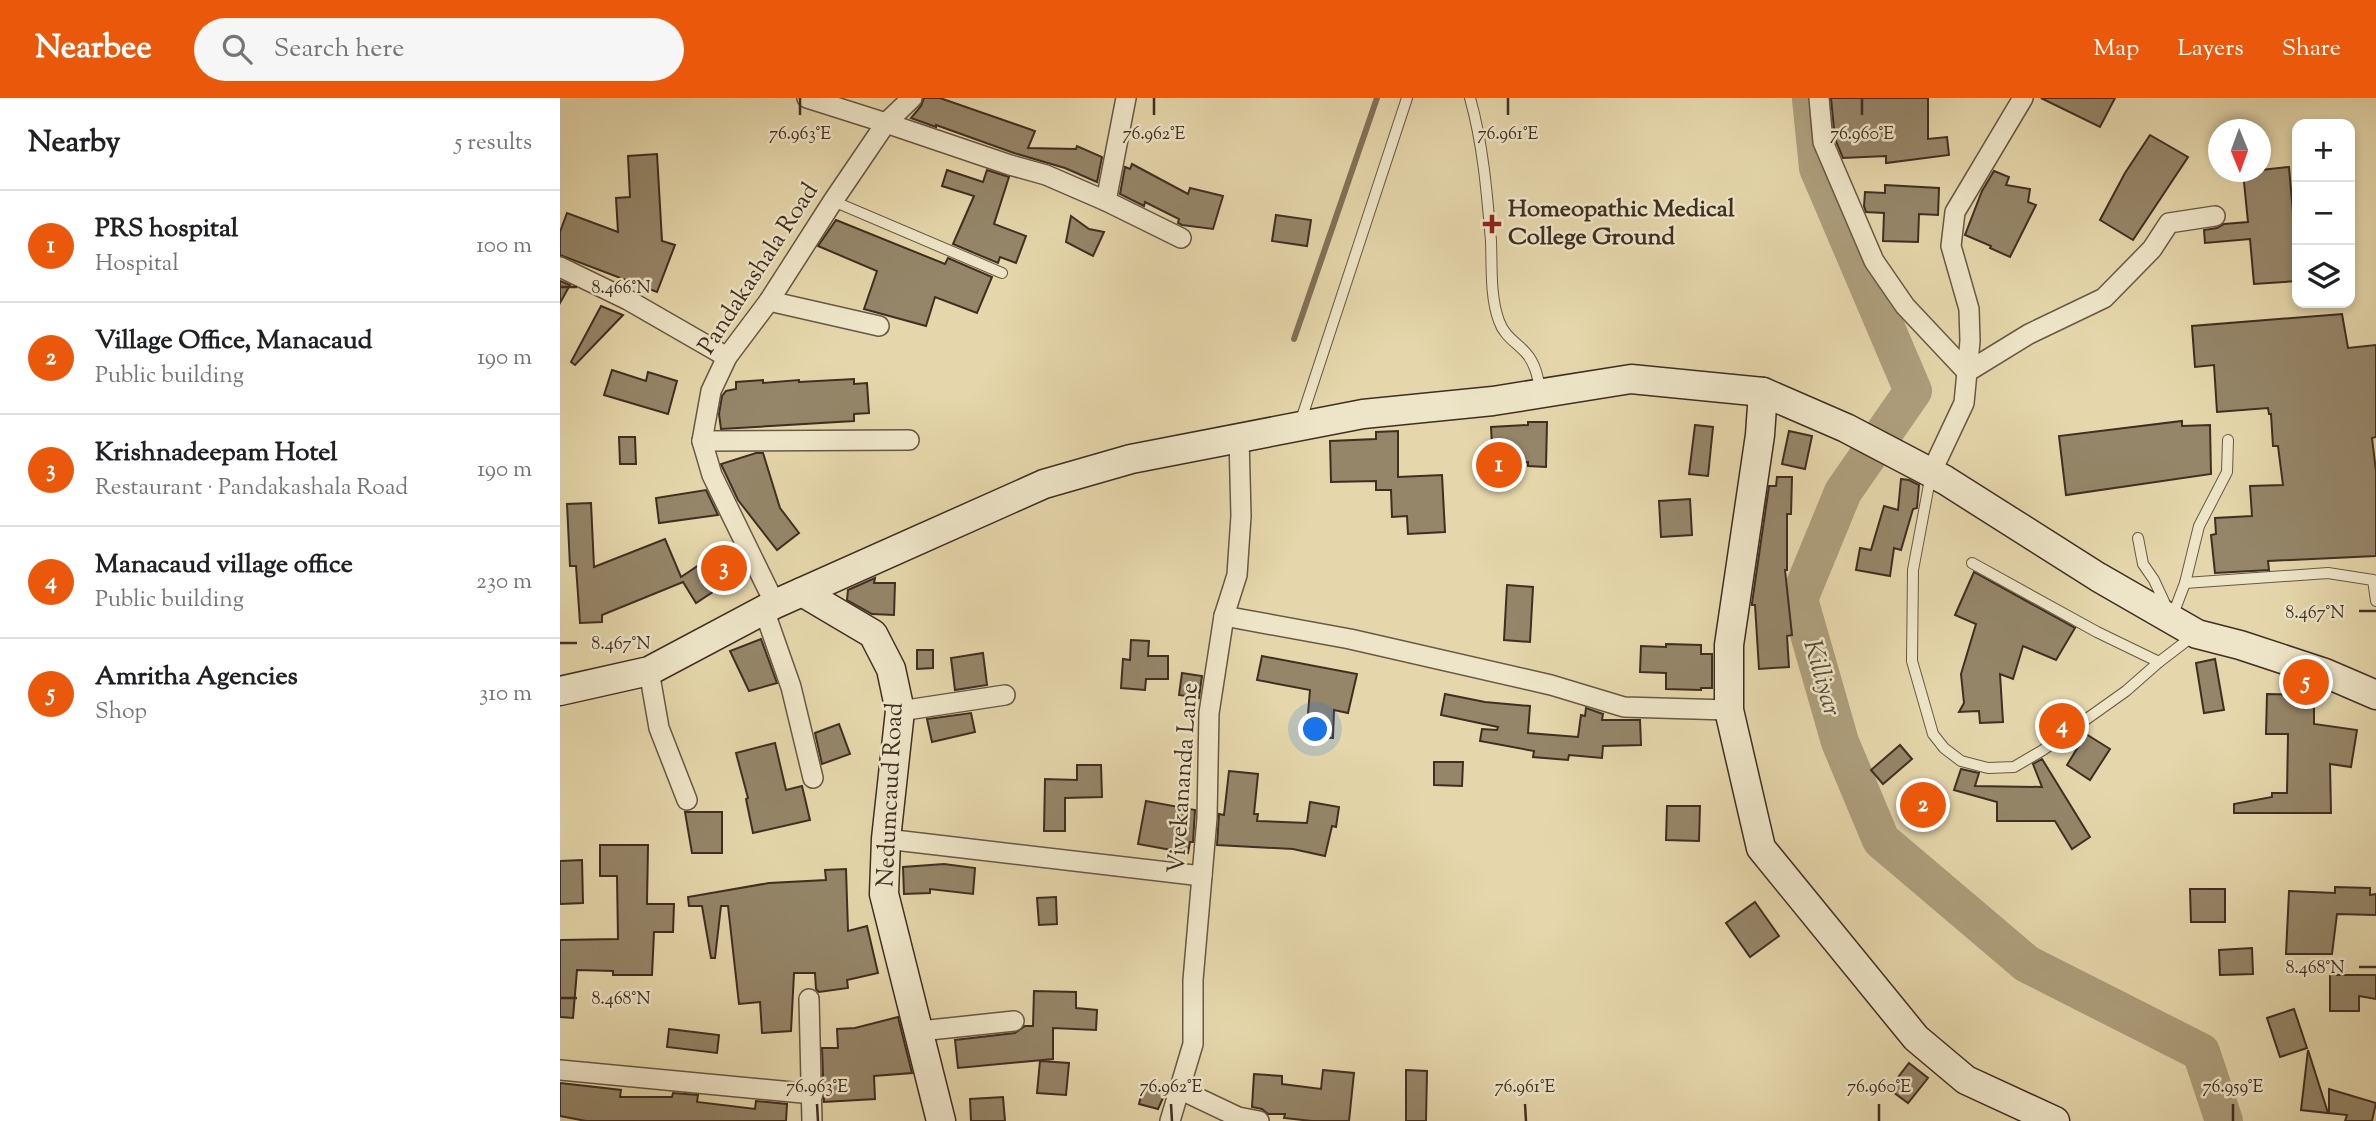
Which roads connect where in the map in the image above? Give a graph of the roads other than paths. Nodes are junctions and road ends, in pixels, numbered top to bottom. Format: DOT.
graph roads {
  1 [pos="807,98"];
  2 [pos="912,98"];
  3 [pos="1126,98"];
  4 [pos="1407,98"];
  5 [pos="1471,98"];
  6 [pos="1819,98"];
  7 [pos="2023,98"];
  8 [pos="886,123"];
  9 [pos="833,201"];
  10 [pos="1106,201"];
  11 [pos="2216,216"];
  12 [pos="1181,238"];
  13 [pos="560,267"];
  14 [pos="1002,272"];
  15 [pos="769,302"];
  16 [pos="880,326"];
  17 [pos="727,357"];
  18 [pos="1967,372"];
  19 [pos="1763,391"];
  20 [pos="1541,393"];
  21 [pos="1300,426"];
  22 [pos="1239,437"];
  23 [pos="909,440"];
  24 [pos="2228,440"];
  25 [pos="702,441"];
  26 [pos="1923,468"];
  27 [pos="2138,538"];
  28 [pos="1972,563"];
  29 [pos="2185,583"];
  30 [pos="802,592"];
  31 [pos="2376,601"];
  32 [pos="770,607"];
  33 [pos="1224,616"];
  34 [pos="2172,618"];
  35 [pos="2197,634"];
  36 [pos="2158,662"];
  37 [pos="649,671"];
  38 [pos="560,691"];
  39 [pos="1005,695"];
  40 [pos="2376,695"];
  41 [pos="1729,710"];
  42 [pos="900,711"];
  43 [pos="813,778"];
  44 [pos="687,800"];
  45 [pos="886,839"];
  46 [pos="1202,876"];
  47 [pos="809,999"];
  48 [pos="1014,1021"];
  49 [pos="920,1031"];
  50 [pos="560,1070"];
  51 [pos="1179,1089"];
  52 [pos="813,1094"];
  53 [pos="813,1121"];
  54 [pos="941,1121"];
  55 [pos="1170,1121"];
  56 [pos="1259,1121"];
  57 [pos="2055,1121"];
  1 -- 8 [label="street"];
  2 -- 8 [label="street, Pandakashala Road"];
  3 -- 10 [label="street"];
  4 -- 21 [label="lane"];
  5 -- 20 [label="lane"];
  6 -- 18 [label="street"];
  7 -- 18 [label="street"];
  8 -- 9 [label="street, Pandakashala Road"];
  8 -- 10 [label="street"];
  9 -- 14 [label="lane"];
  9 -- 15 [label="street, Pandakashala Road"];
  10 -- 12 [label="street"];
  11 -- 18 [label="street"];
  13 -- 17 [label="street"];
  15 -- 16 [label="street"];
  15 -- 17 [label="street, Pandakashala Road"];
  17 -- 25 [label="street, Pandakashala Road"];
  18 -- 26 [label="street"];
  19 -- 20 [label="street"];
  19 -- 26 [label="street"];
  19 -- 41 [label="street"];
  20 -- 21 [label="street"];
  21 -- 22 [label="street"];
  22 -- 30 [label="street"];
  22 -- 33 [label="street, Vivekananda Lane"];
  23 -- 25 [label="street"];
  24 -- 29 [label="lane"];
  25 -- 32 [label="street, Pandakashala Road"];
  26 -- 34 [label="street"];
  26 -- 36 [label="lane"];
  27 -- 34 [label="lane"];
  28 -- 36 [label="lane"];
  29 -- 31 [label="lane"];
  29 -- 34 [label="lane"];
  30 -- 32 [label="street"];
  30 -- 42 [label="street, Nedumcaud Road"];
  32 -- 37 [label="street"];
  32 -- 43 [label="street, Pandakashala Road"];
  33 -- 41 [label="street"];
  33 -- 46 [label="street, Vivekananda Lane"];
  34 -- 35 [label="street"];
  35 -- 36 [label="lane"];
  35 -- 40 [label="street"];
  37 -- 38 [label="street"];
  37 -- 44 [label="street"];
  39 -- 42 [label="street"];
  41 -- 57 [label="street"];
  42 -- 45 [label="street, Nedumcaud Road"];
  45 -- 46 [label="street"];
  45 -- 49 [label="street, Nedumcaud Road"];
  46 -- 51 [label="street, Vivekananda Lane"];
  47 -- 52 [label="street"];
  48 -- 49 [label="street"];
  49 -- 54 [label="street, Nedumcaud Road"];
  50 -- 52 [label="street"];
  51 -- 55 [label="street, Vivekananda Lane"];
  51 -- 56 [label="street"];
  52 -- 53 [label="street"];
}
